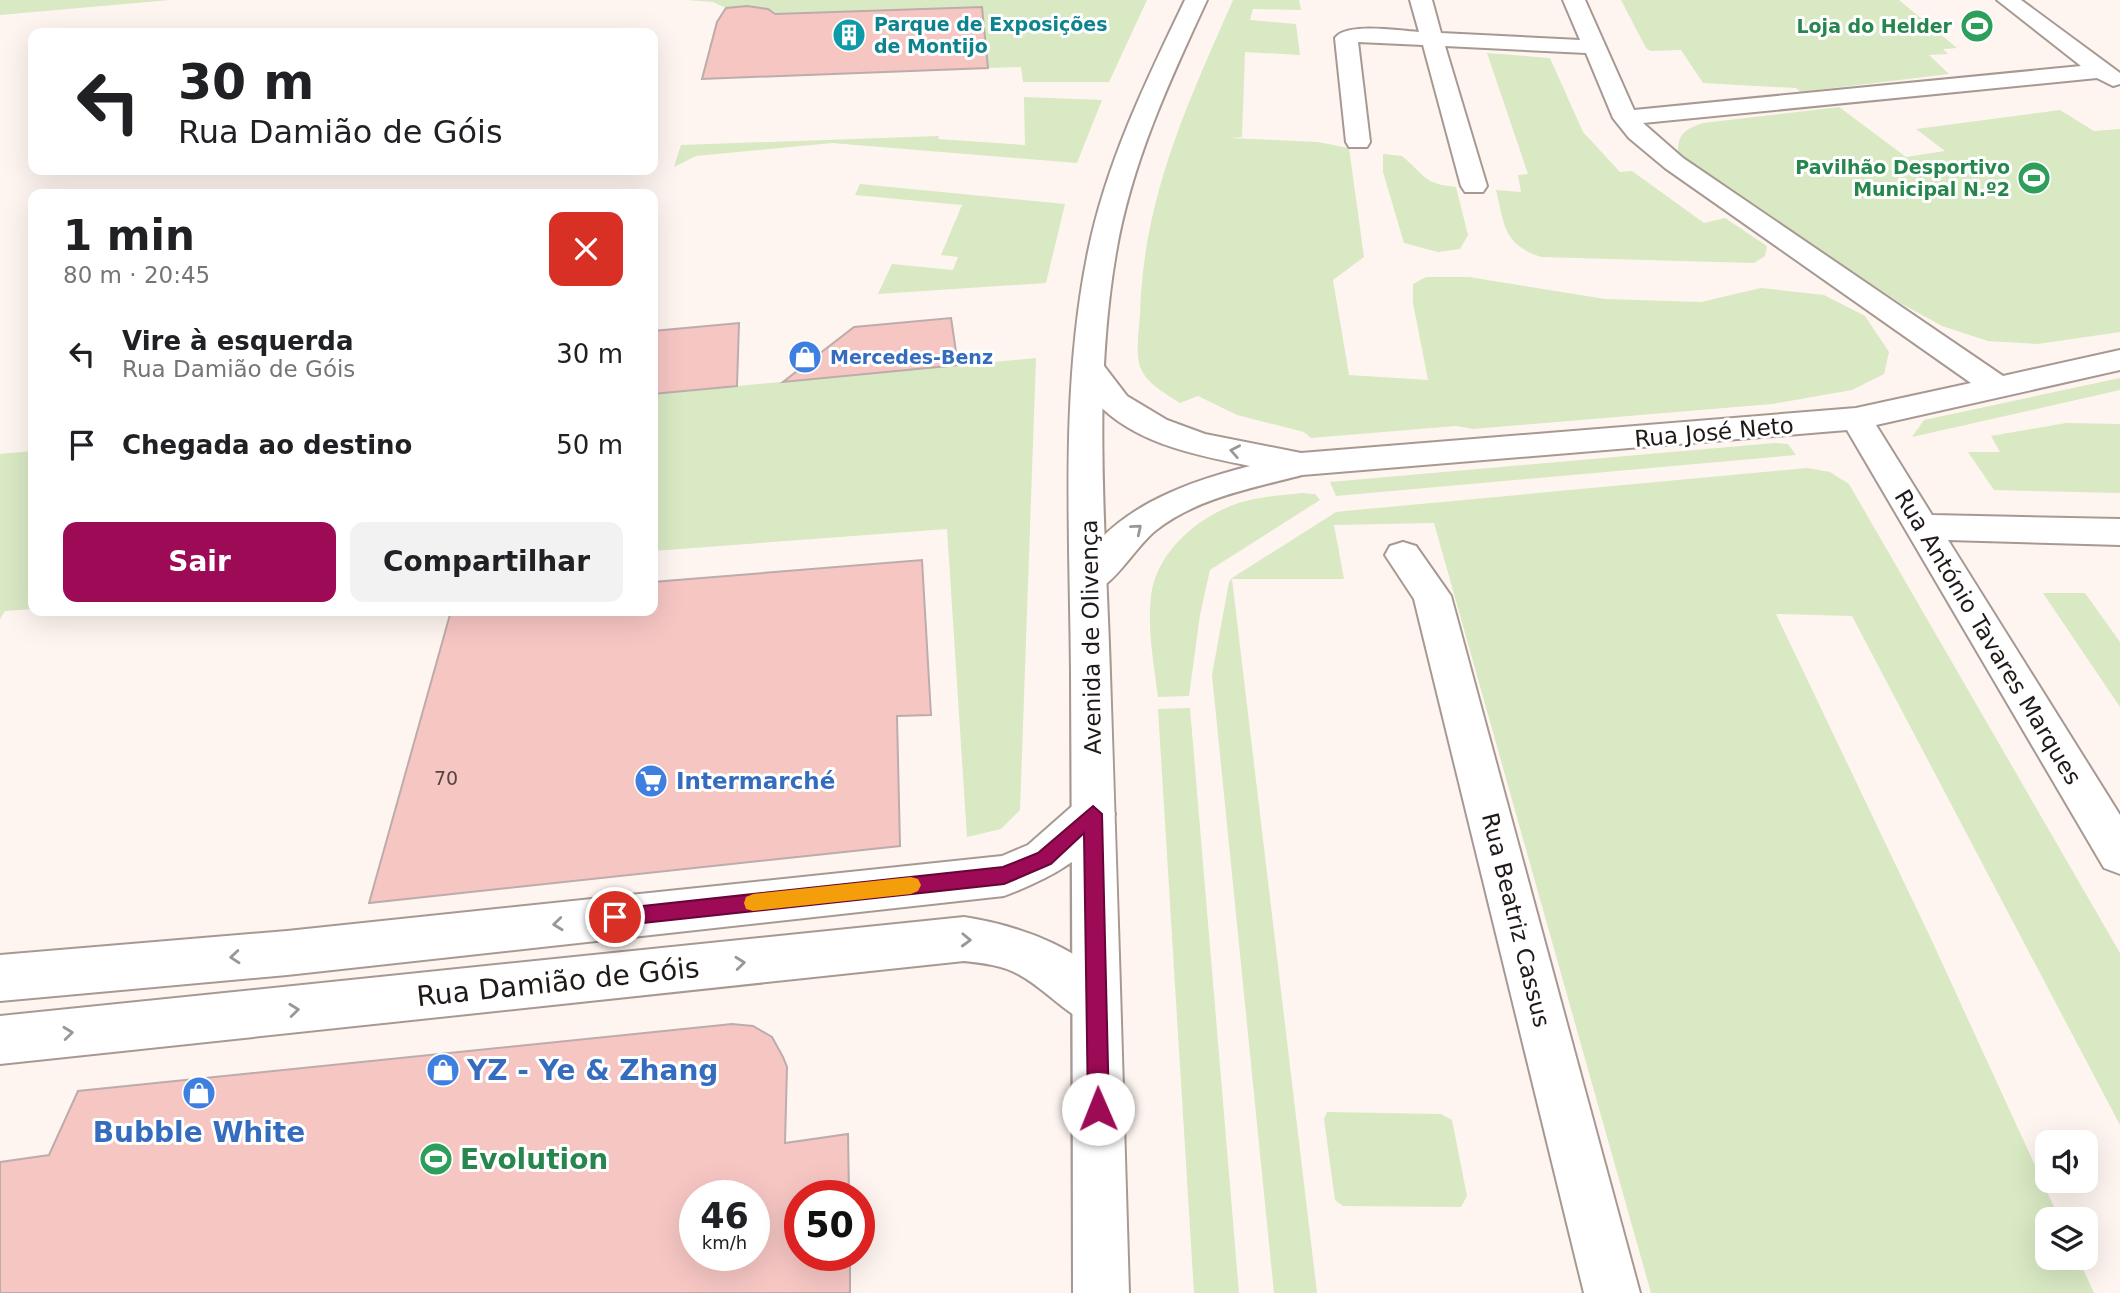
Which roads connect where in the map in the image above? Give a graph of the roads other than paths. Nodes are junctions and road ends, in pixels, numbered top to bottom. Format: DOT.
graph roads {
  1 [pos="1196,0"];
  2 [pos="1421,0"];
  3 [pos="1574,0"];
  4 [pos="2008,0"];
  5 [pos="1432,38"];
  6 [pos="1596,47"];
  7 [pos="2111,78"];
  8 [pos="1625,118"];
  9 [pos="1358,142"];
  10 [pos="1474,186"];
  11 [pos="2120,360"];
  12 [pos="1090,369"];
  13 [pos="1998,388"];
  14 [pos="1856,419"];
  15 [pos="1302,464"];
  16 [pos="1922,527"];
  17 [pos="2120,532"];
  18 [pos="1403,555"];
  19 [pos="1090,577"];
  20 [pos="1093,814"];
  21 [pos="2120,854"];
  22 [pos="0,978"];
  23 [pos="1096,1004"];
  24 [pos="0,1040"];
  25 [pos="1101,1293"];
  26 [pos="1612,1293"];
  1 -- 12 [label="street, Avenida de Olivença"];
  2 -- 5 [label="street"];
  3 -- 6 [label="street"];
  4 -- 7 [label="street"];
  5 -- 6 [label="street"];
  5 -- 9 [label="street"];
  5 -- 10 [label="street"];
  6 -- 8 [label="street"];
  7 -- 8 [label="street"];
  8 -- 13 [label="street"];
  11 -- 13 [label="street, Rua José Neto"];
  15 -- 12 [label="street, Rua José Neto, one-way"];
  12 -- 19 [label="street, Avenida de Olivença"];
  13 -- 14 [label="street, Rua José Neto"];
  14 -- 15 [label="street, Rua José Neto"];
  14 -- 16 [label="street, Rua António Tavares Marques"];
  19 -- 15 [label="street, Rua José Neto, one-way"];
  16 -- 17 [label="street"];
  16 -- 21 [label="street, Rua António Tavares Marques"];
  18 -- 26 [label="street, Rua Beatriz Cassus"];
  19 -- 20 [label="street, Avenida de Olivença"];
  20 -- 22 [label="street, one-way"];
  20 -- 23 [label="street, Avenida de Olivença"];
  24 -- 23 [label="street, Rua Damião de Góis, one-way"];
  23 -- 25 [label="street, Avenida de Olivença"];
}
